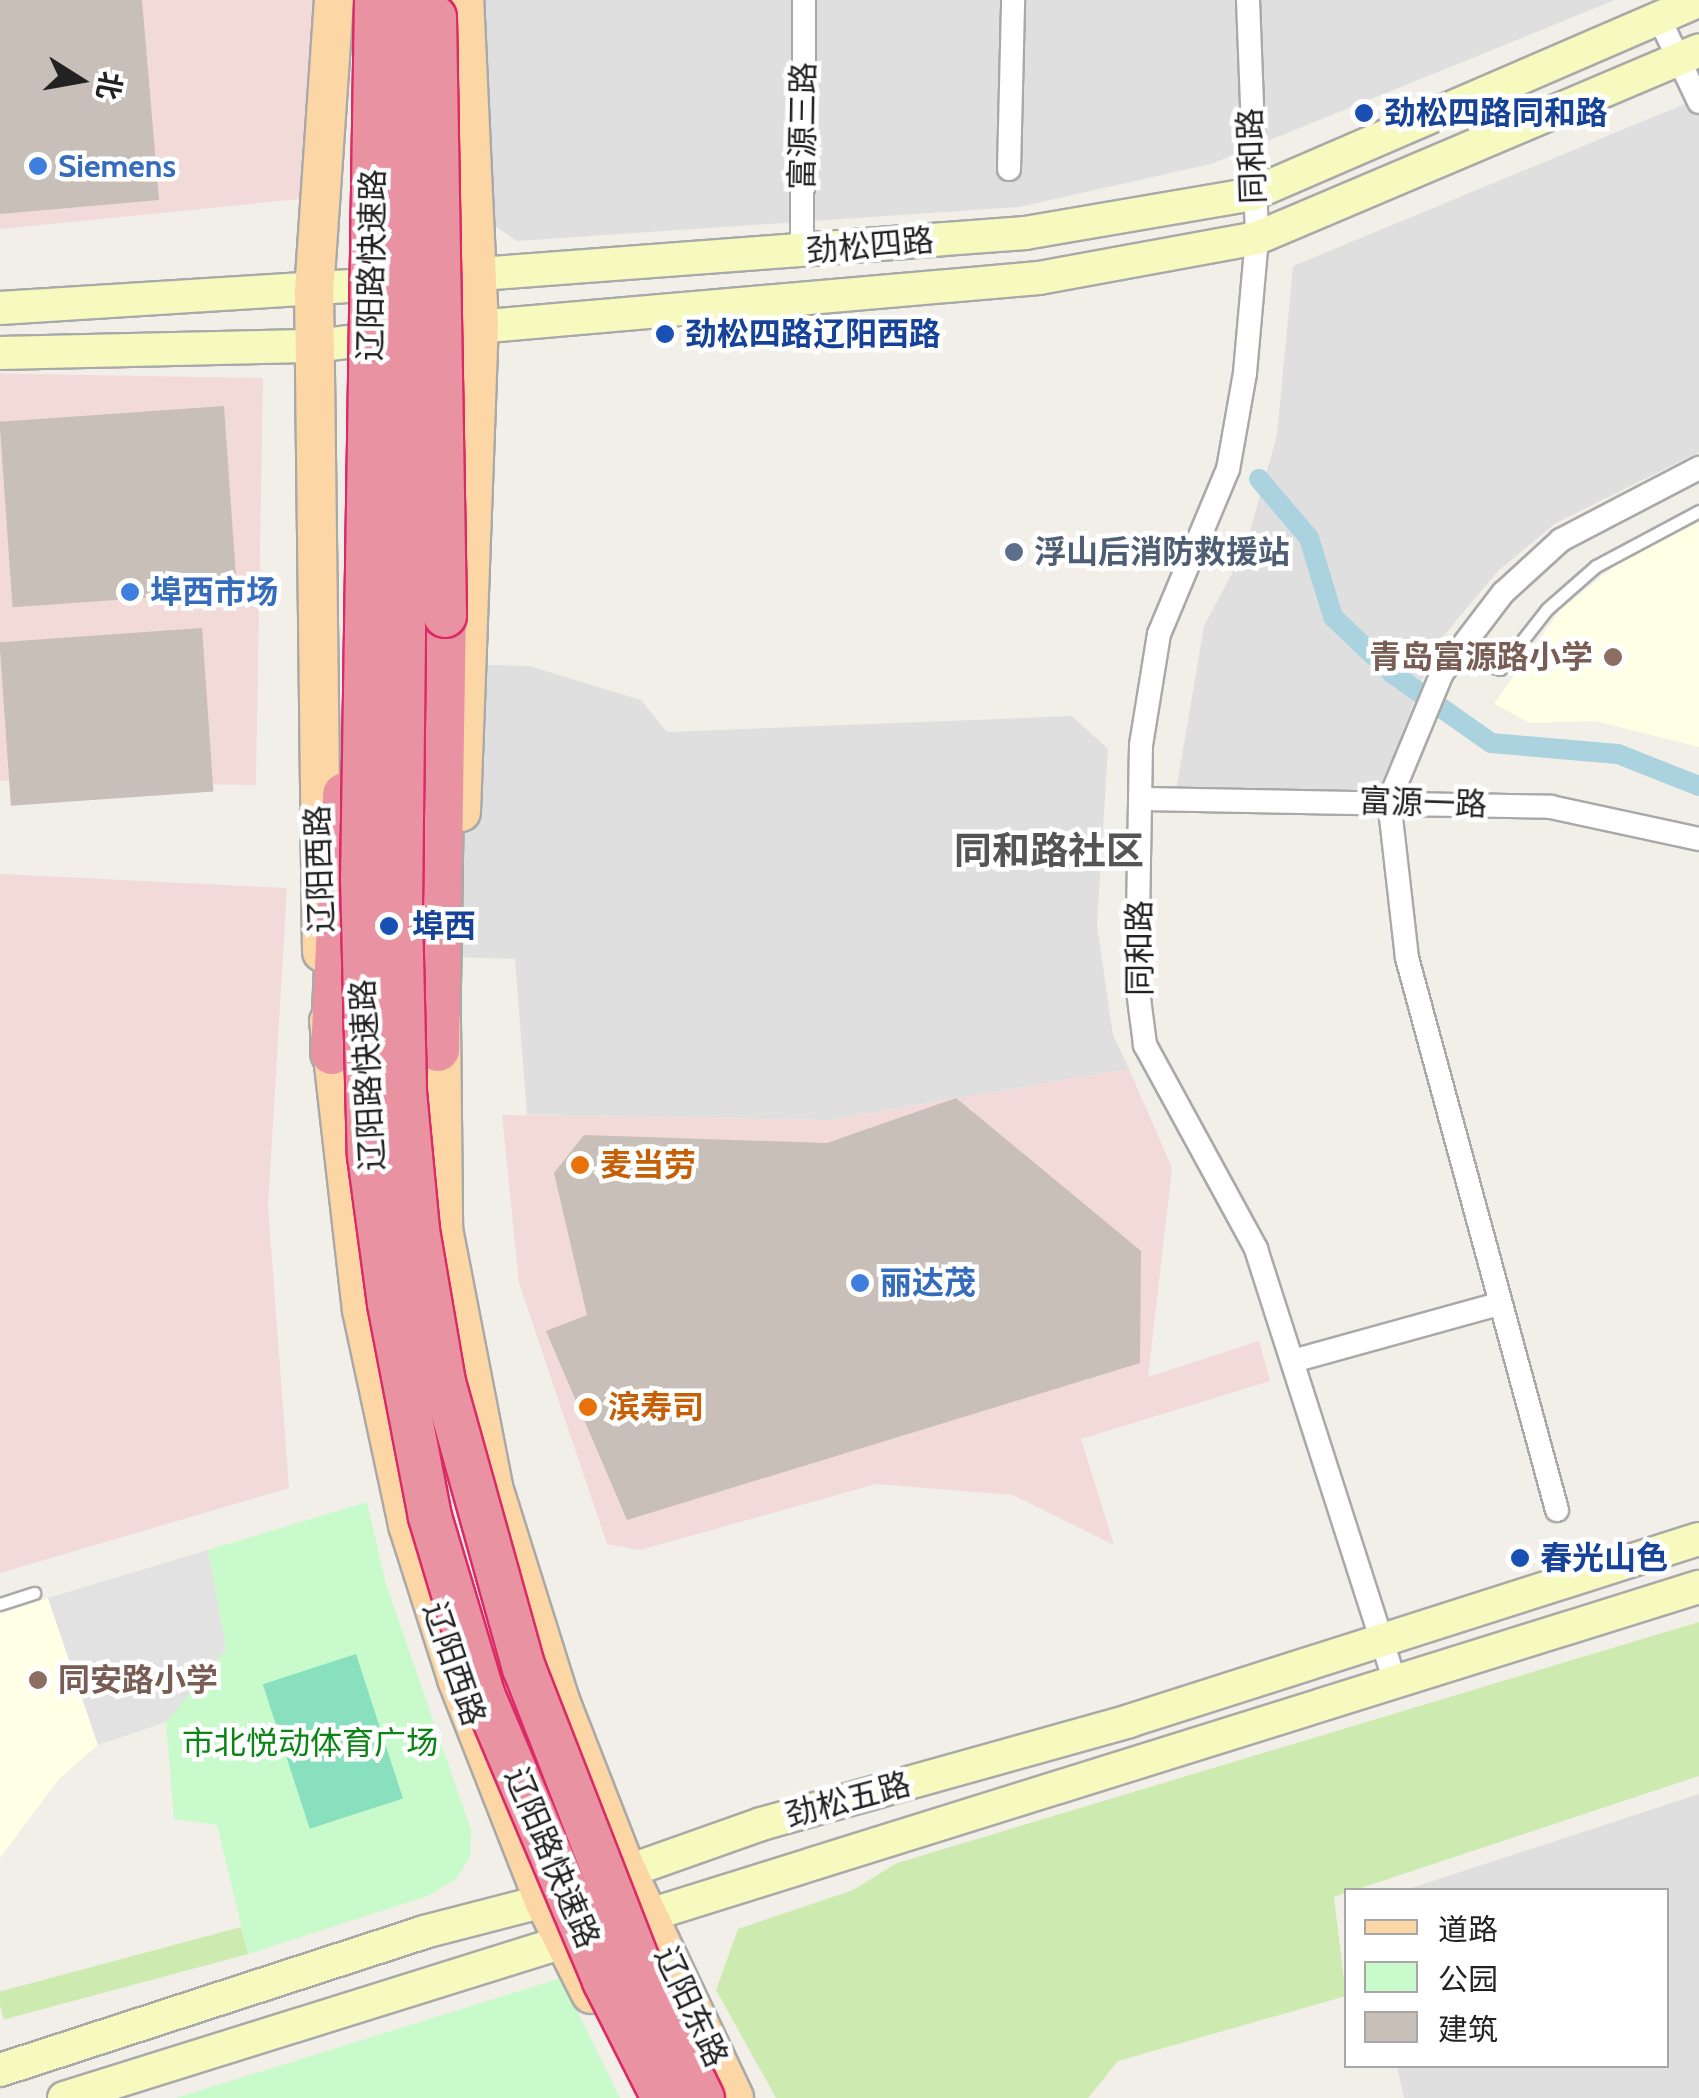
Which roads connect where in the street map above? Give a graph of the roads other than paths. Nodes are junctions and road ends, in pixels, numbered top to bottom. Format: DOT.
graph roads {
  1 [pos="334,0"];
  2 [pos="351,0"];
  3 [pos="376,0"];
  4 [pos="412,0"];
  5 [pos="434,0"];
  6 [pos="464,0"];
  7 [pos="804,0"];
  8 [pos="1013,0"];
  9 [pos="1248,0"];
  10 [pos="1699,1"];
  11 [pos="1659,18"];
  12 [pos="1689,55"];
  13 [pos="1699,102"];
  14 [pos="1009,169"];
  15 [pos="1252,194"];
  16 [pos="1257,238"];
  17 [pos="802,252"];
  18 [pos="476,274"];
  19 [pos="314,292"];
  20 [pos="0,308"];
  21 [pos="479,326"];
  22 [pos="316,346"];
  23 [pos="0,353"];
  24 [pos="1699,468"];
  25 [pos="1699,511"];
  26 [pos="1448,664"];
  27 [pos="1142,799"];
  28 [pos="1389,801"];
  29 [pos="1699,839"];
  30 [pos="438,1050"];
  31 [pos="332,1053"];
  32 [pos="1500,1304"];
  33 [pos="1293,1361"];
  34 [pos="1557,1510"];
  35 [pos="1699,1539"];
  36 [pos="1699,1587"];
  37 [pos="34,1592"];
  38 [pos="0,1604"];
  39 [pos="1378,1642"];
  40 [pos="1395,1682"];
  41 [pos="625,1868"];
  42 [pos="544,1901"];
  43 [pos="648,1917"];
  44 [pos="564,1942"];
  45 [pos="0,2070"];
  46 [pos="64,2098"];
  47 [pos="644,2098"];
  48 [pos="663,2098"];
  49 [pos="704,2098"];
  50 [pos="734,2098"];
  1 -- 19 [label="main road, 辽阳西路"];
  2 -- 31 [label="highway"];
  3 -- 48 [label="highway, 辽阳路快速路, bridge"];
  4 -- 49 [label="highway, 辽阳路快速路, bridge"];
  5 -- 30 [label="highway, bridge"];
  6 -- 18 [label="main road"];
  7 -- 17 [label="street, 富源三路"];
  8 -- 14 [label="street"];
  9 -- 15 [label="street, 同和路"];
  10 -- 11 [label="main road, 劲松四路"];
  11 -- 12 [label="street"];
  11 -- 15 [label="main road, 劲松四路"];
  12 -- 13 [label="street"];
  12 -- 16 [label="main road, 劲松四路"];
  15 -- 16 [label="street, 同和路"];
  15 -- 17 [label="main road, 劲松四路"];
  16 -- 21 [label="main road, 劲松四路"];
  16 -- 27 [label="street, 同和路"];
  17 -- 18 [label="main road, 劲松四路"];
  18 -- 19 [label="main road, 劲松四路"];
  18 -- 21 [label="main road"];
  19 -- 20 [label="main road, 劲松四路"];
  19 -- 22 [label="main road, 辽阳西路"];
  21 -- 22 [label="main road, 劲松四路"];
  21 -- 30 [label="main road"];
  22 -- 23 [label="main road, 劲松四路"];
  22 -- 31 [label="main road, 辽阳西路"];
  24 -- 26 [label="street"];
  25 -- 26 [label="lane"];
  26 -- 28 [label="street"];
  27 -- 28 [label="street, 富源一路"];
  27 -- 33 [label="street, 同和路"];
  28 -- 29 [label="street, 富源一路"];
  28 -- 32 [label="street"];
  30 -- 41 [label="main road"];
  31 -- 42 [label="main road, 辽阳西路"];
  32 -- 33 [label="street"];
  32 -- 34 [label="street"];
  33 -- 39 [label="street, 同和路"];
  35 -- 39 [label="main road, 劲松五路"];
  36 -- 40 [label="main road, 劲松五路"];
  37 -- 38 [label="lane"];
  39 -- 40 [label="street, 同和路"];
  39 -- 41 [label="main road, 劲松五路"];
  40 -- 43 [label="main road, 劲松五路"];
  41 -- 42 [label="main road, 劲松五路"];
  41 -- 43 [label="main road"];
  42 -- 44 [label="main road, 辽阳西路"];
  42 -- 45 [label="main road, 劲松五路"];
  43 -- 44 [label="main road, 劲松五路"];
  43 -- 50 [label="main road, 辽阳东路"];
  44 -- 46 [label="main road, 劲松五路"];
  44 -- 47 [label="main road"];
}
